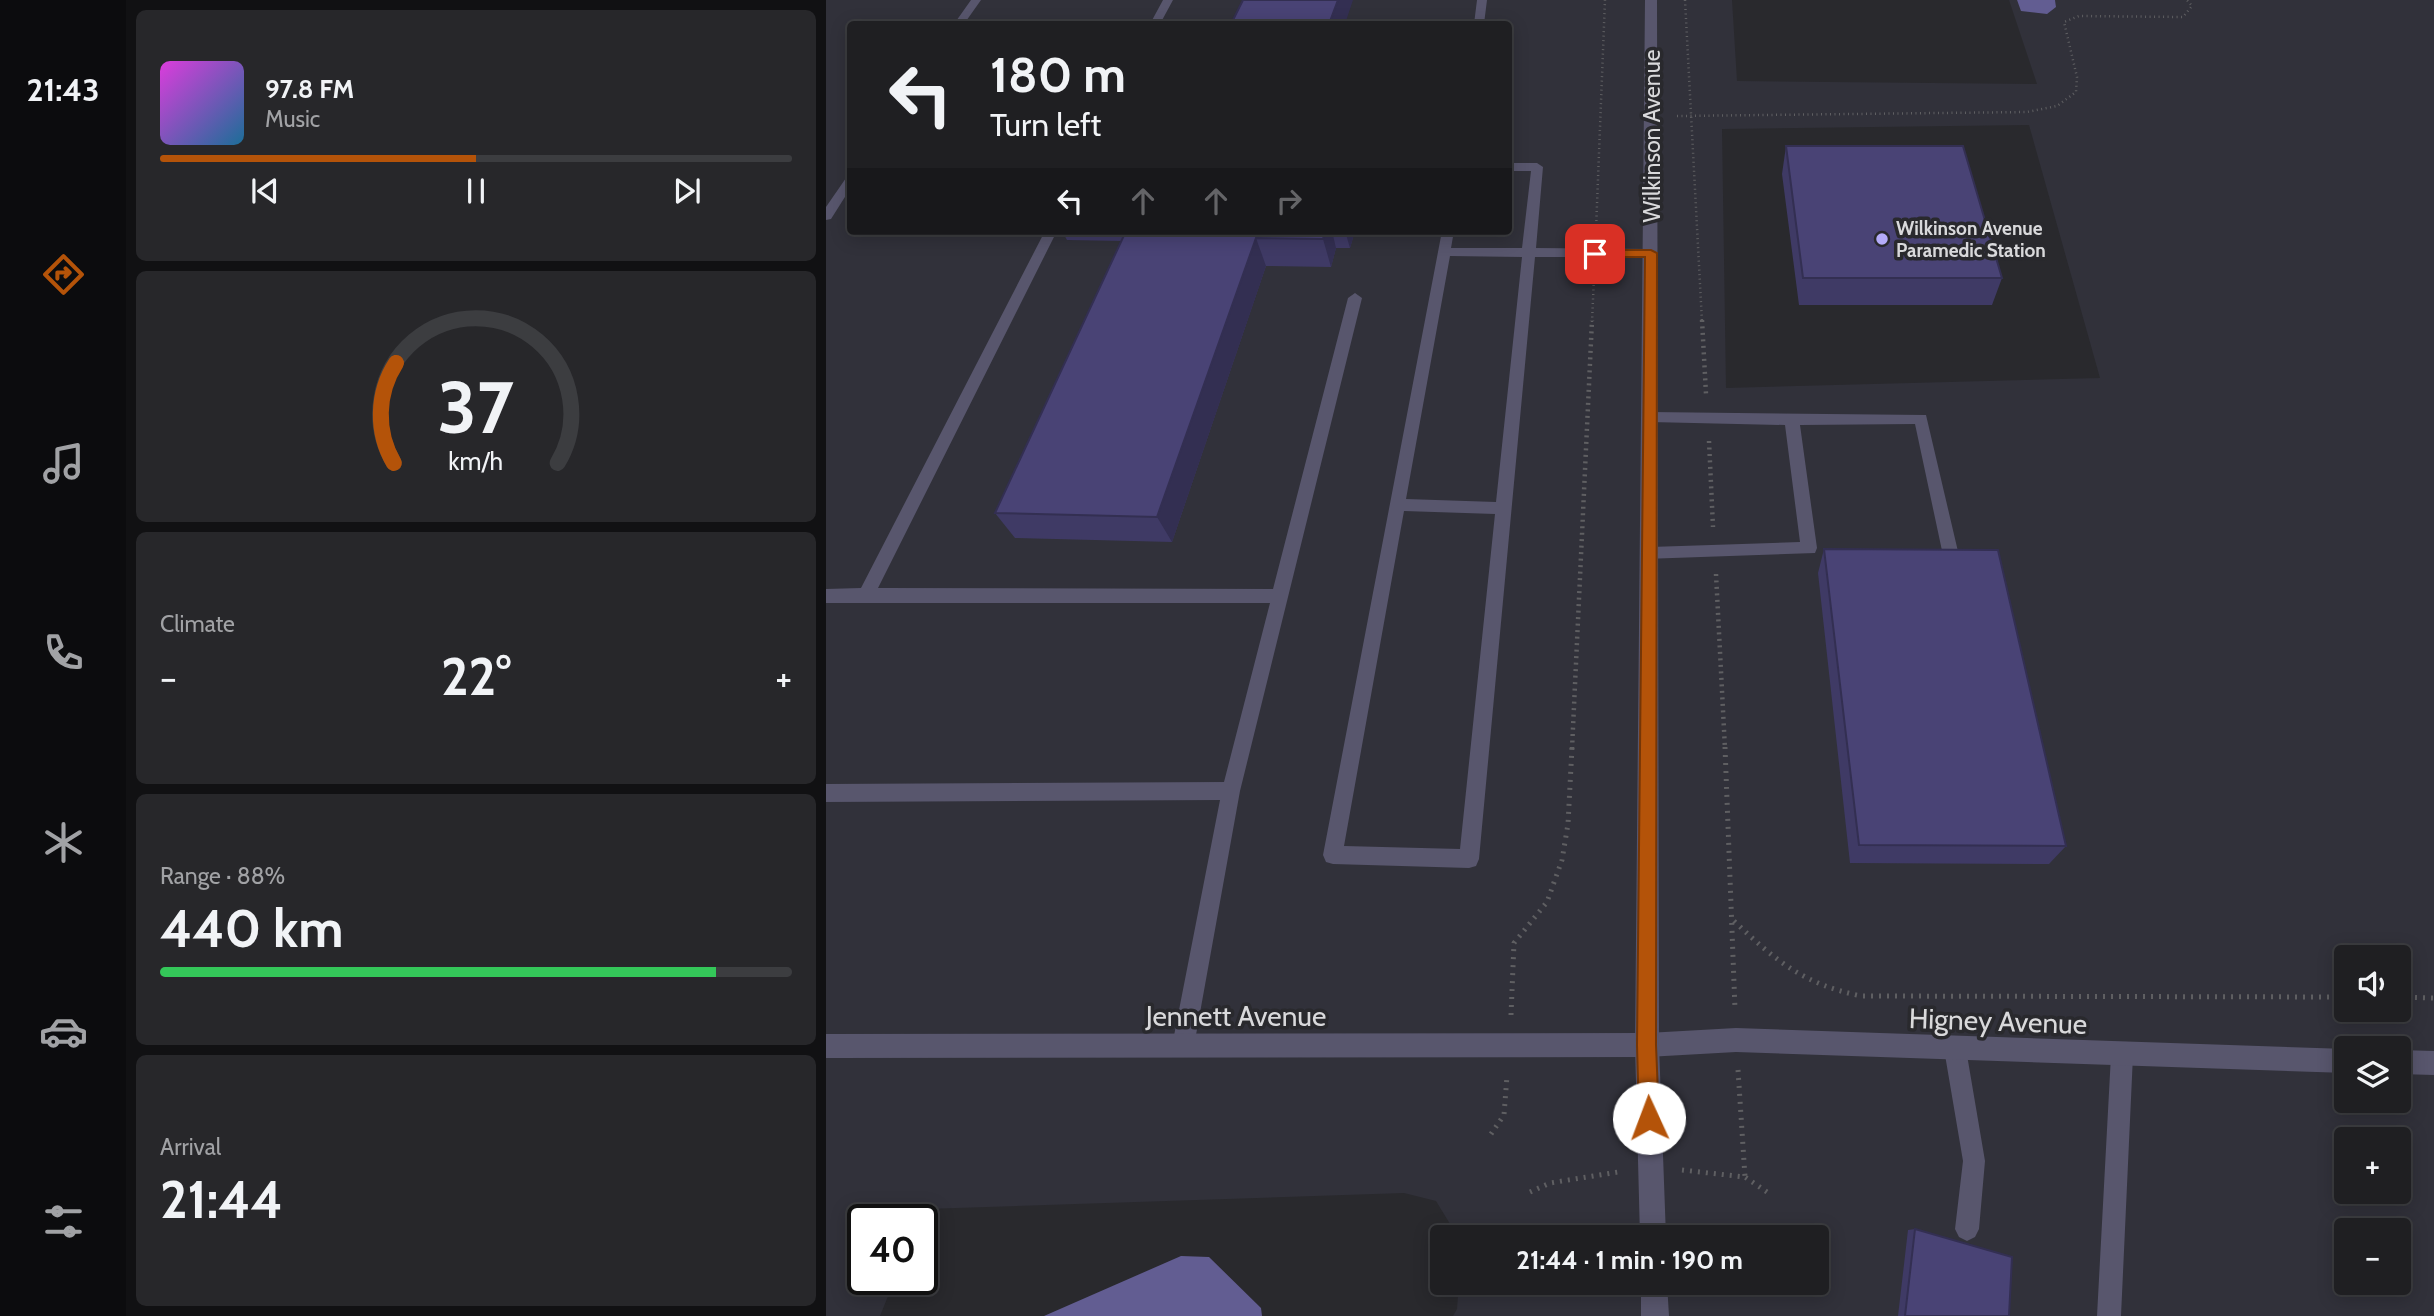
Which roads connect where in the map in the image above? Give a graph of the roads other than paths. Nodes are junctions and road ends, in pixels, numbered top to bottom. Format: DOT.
graph roads {
  1 [pos="976,0"];
  2 [pos="1168,0"];
  3 [pos="1482,0"];
  4 [pos="1651,0"];
  5 [pos="961,21"];
  6 [pos="1158,21"];
  7 [pos="1479,21"];
  8 [pos="1512,167"];
  9 [pos="847,185"];
  10 [pos="826,216"];
  11 [pos="1049,235"];
  12 [pos="1447,235"];
  13 [pos="1444,252"];
  14 [pos="1528,253"];
  15 [pos="1651,253"];
  16 [pos="1355,298"];
  17 [pos="1650,417"];
  18 [pos="1792,420"];
  19 [pos="1399,505"];
  20 [pos="1502,508"];
  21 [pos="1650,554"];
  22 [pos="1952,559"];
  23 [pos="866,595"];
  24 [pos="826,596"];
  25 [pos="1280,596"];
  26 [pos="1231,791"];
  27 [pos="826,793"];
  28 [pos="1647,1045"];
  29 [pos="826,1046"];
  30 [pos="1183,1046"];
  31 [pos="1955,1049"];
  32 [pos="2122,1055"];
  33 [pos="2334,1061"];
  34 [pos="2411,1062"];
  35 [pos="2434,1063"];
  36 [pos="1652,1225"];
  37 [pos="1967,1229"];
  38 [pos="1654,1295"];
  39 [pos="1655,1316"];
  40 [pos="2109,1316"];
  1 -- 5 [label="lane"];
  2 -- 6 [label="lane"];
  3 -- 7 [label="lane"];
  4 -- 15 [label="street, Wilkinson Avenue"];
  8 -- 14 [label="lane"];
  9 -- 10 [label="lane"];
  11 -- 23 [label="lane"];
  12 -- 13 [label="lane"];
  13 -- 14 [label="lane"];
  13 -- 19 [label="lane"];
  14 -- 15 [label="lane"];
  14 -- 20 [label="lane"];
  15 -- 17 [label="street, Wilkinson Avenue"];
  16 -- 25 [label="lane"];
  17 -- 18 [label="lane"];
  17 -- 21 [label="street, Wilkinson Avenue"];
  18 -- 21 [label="lane"];
  18 -- 22 [label="lane"];
  19 -- 20 [label="lane"];
  19 -- 20 [label="lane"];
  21 -- 28 [label="street, Wilkinson Avenue"];
  23 -- 24 [label="lane"];
  23 -- 25 [label="lane"];
  25 -- 26 [label="lane"];
  26 -- 27 [label="lane"];
  26 -- 30 [label="lane"];
  28 -- 30 [label="street, Jennett Avenue"];
  28 -- 31 [label="street, Higney Avenue"];
  28 -- 36 [label="street, Wilkinson Avenue"];
  29 -- 30 [label="street, Jennett Avenue"];
  31 -- 32 [label="street, Higney Avenue"];
  31 -- 37 [label="lane"];
  32 -- 33 [label="street, Higney Avenue"];
  32 -- 40 [label="lane"];
  34 -- 35 [label="street"];
  38 -- 39 [label="street"];
}
